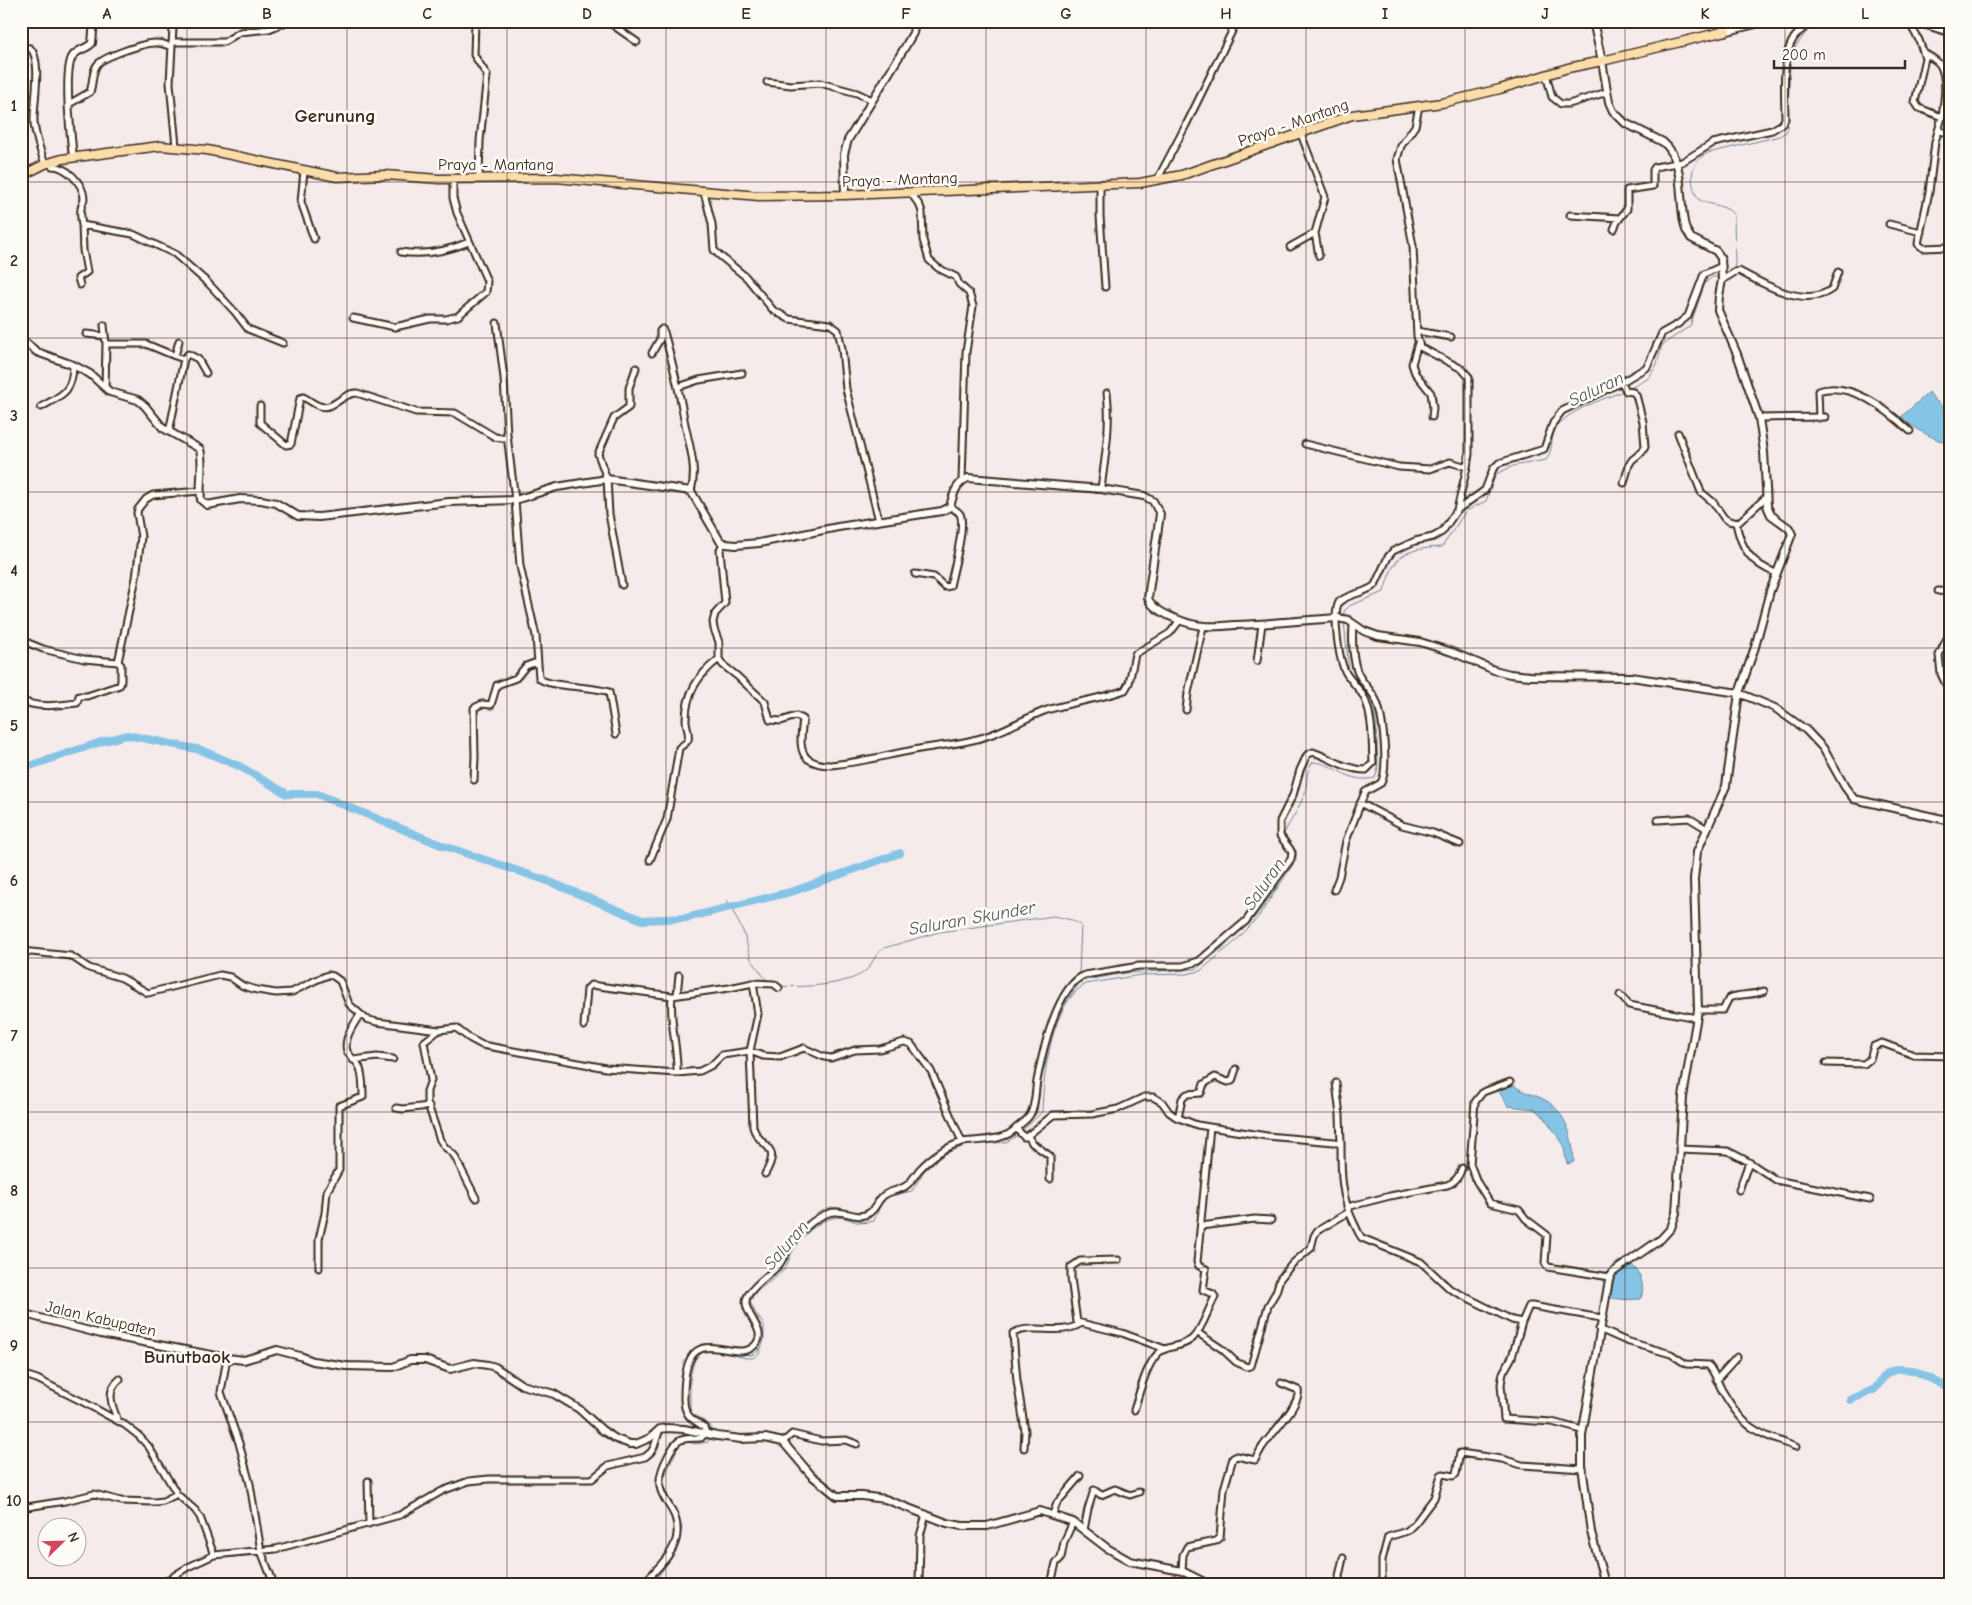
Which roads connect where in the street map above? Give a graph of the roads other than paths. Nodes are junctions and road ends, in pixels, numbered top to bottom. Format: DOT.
graph roads {
  1 [pos="94,21"];
  2 [pos="288,21"];
  3 [pos="475,21"];
  4 [pos="607,21"];
  5 [pos="915,21"];
  6 [pos="1237,21"];
  7 [pos="1593,21"];
  8 [pos="1725,21"];
  9 [pos="1765,21"];
  10 [pos="1811,21"];
  11 [pos="1908,21"];
  12 [pos="1915,21"];
  13 [pos="173,28"];
  14 [pos="1727,31"];
  15 [pos="1951,32"];
  16 [pos="637,42"];
  17 [pos="172,44"];
  18 [pos="21,47"];
  19 [pos="1924,53"];
  20 [pos="1602,61"];
  21 [pos="1546,74"];
  22 [pos="767,82"];
  23 [pos="1607,92"];
  24 [pos="872,100"];
  25 [pos="68,104"];
  26 [pos="1419,106"];
  27 [pos="1942,117"];
  28 [pos="1938,131"];
  29 [pos="1951,133"];
  30 [pos="1301,134"];
  31 [pos="176,146"];
  32 [pos="73,157"];
  33 [pos="47,163"];
  34 [pos="1676,164"];
  35 [pos="304,171"];
  36 [pos="21,176"];
  37 [pos="479,178"];
  38 [pos="453,179"];
  39 [pos="1157,181"];
  40 [pos="1100,186"];
  41 [pos="704,192"];
  42 [pos="910,192"];
  43 [pos="845,195"];
  44 [pos="1570,215"];
  45 [pos="1620,218"];
  46 [pos="1889,224"];
  47 [pos="82,226"];
  48 [pos="1614,228"];
  49 [pos="1920,232"];
  50 [pos="1315,233"];
  51 [pos="314,240"];
  52 [pos="470,242"];
  53 [pos="1290,247"];
  54 [pos="1951,247"];
  55 [pos="401,252"];
  56 [pos="1319,256"];
  57 [pos="1838,272"];
  58 [pos="1722,274"];
  59 [pos="80,286"];
  60 [pos="1105,287"];
  61 [pos="353,318"];
  62 [pos="497,323"];
  63 [pos="104,325"];
  64 [pos="1417,331"];
  65 [pos="86,334"];
  66 [pos="105,336"];
  67 [pos="1451,338"];
  68 [pos="21,339"];
  69 [pos="179,341"];
  70 [pos="283,343"];
  71 [pos="1418,343"];
  72 [pos="106,344"];
  73 [pos="652,353"];
  74 [pos="175,356"];
  75 [pos="184,359"];
  76 [pos="73,365"];
  77 [pos="636,368"];
  78 [pos="206,373"];
  79 [pos="742,373"];
  80 [pos="1624,386"];
  81 [pos="678,387"];
  82 [pos="105,388"];
  83 [pos="1107,393"];
  84 [pos="260,406"];
  85 [pos="41,407"];
  86 [pos="1432,417"];
  87 [pos="1759,418"];
  88 [pos="1910,431"];
  89 [pos="169,432"];
  90 [pos="1678,433"];
  91 [pos="508,439"];
  92 [pos="1305,444"];
  93 [pos="1467,467"];
  94 [pos="607,479"];
  95 [pos="962,480"];
  96 [pos="1624,483"];
  97 [pos="1101,489"];
  98 [pos="200,491"];
  99 [pos="691,491"];
  100 [pos="1766,498"];
  101 [pos="515,500"];
  102 [pos="950,507"];
  103 [pos="1457,510"];
  104 [pos="879,521"];
  105 [pos="1736,523"];
  106 [pos="723,544"];
  107 [pos="1776,573"];
  108 [pos="915,574"];
  109 [pos="622,585"];
  110 [pos="1938,591"];
  111 [pos="1951,608"];
  112 [pos="1337,618"];
  113 [pos="1180,620"];
  114 [pos="1350,622"];
  115 [pos="1262,624"];
  116 [pos="1203,626"];
  117 [pos="1951,630"];
  118 [pos="21,640"];
  119 [pos="719,659"];
  120 [pos="1257,661"];
  121 [pos="118,662"];
  122 [pos="537,662"];
  123 [pos="1739,693"];
  124 [pos="1951,695"];
  125 [pos="21,700"];
  126 [pos="1186,710"];
  127 [pos="616,734"];
  128 [pos="474,780"];
  129 [pos="1360,803"];
  130 [pos="1658,820"];
  131 [pos="1951,822"];
  132 [pos="1707,829"];
  133 [pos="1460,844"];
  134 [pos="650,860"];
  135 [pos="1334,890"];
  136 [pos="21,951"];
  137 [pos="679,975"];
  138 [pos="753,983"];
  139 [pos="779,988"];
  140 [pos="1764,990"];
  141 [pos="674,995"];
  142 [pos="1620,995"];
  143 [pos="1698,1010"];
  144 [pos="360,1014"];
  145 [pos="1697,1018"];
  146 [pos="584,1026"];
  147 [pos="439,1030"];
  148 [pos="750,1051"];
  149 [pos="1951,1056"];
  150 [pos="393,1059"];
  151 [pos="353,1060"];
  152 [pos="1826,1063"];
  153 [pos="1236,1069"];
  154 [pos="677,1073"];
  155 [pos="1510,1082"];
  156 [pos="1336,1083"];
  157 [pos="429,1106"];
  158 [pos="396,1108"];
  159 [pos="1178,1118"];
  160 [pos="1210,1127"];
  161 [pos="1017,1129"];
  162 [pos="1026,1136"];
  163 [pos="962,1142"];
  164 [pos="1341,1144"];
  165 [pos="1679,1149"];
  166 [pos="1749,1162"];
  167 [pos="1462,1168"];
  168 [pos="765,1174"];
  169 [pos="1050,1179"];
  170 [pos="1740,1190"];
  171 [pos="476,1198"];
  172 [pos="1870,1199"];
  173 [pos="1348,1210"];
  174 [pos="1271,1220"];
  175 [pos="1201,1226"];
  176 [pos="1118,1260"];
  177 [pos="319,1268"];
  178 [pos="1610,1277"];
  179 [pos="21,1313"];
  180 [pos="1601,1318"];
  181 [pos="1522,1322"];
  182 [pos="1080,1324"];
  183 [pos="1599,1329"];
  184 [pos="1198,1333"];
  185 [pos="1166,1349"];
  186 [pos="1737,1357"];
  187 [pos="227,1358"];
  188 [pos="21,1374"];
  189 [pos="120,1379"];
  190 [pos="1716,1380"];
  191 [pos="1280,1383"];
  192 [pos="1134,1410"];
  193 [pos="118,1421"];
  194 [pos="660,1429"];
  195 [pos="1582,1430"];
  196 [pos="706,1434"];
  197 [pos="783,1442"];
  198 [pos="857,1444"];
  199 [pos="1796,1447"];
  200 [pos="1024,1448"];
  201 [pos="1583,1469"];
  202 [pos="1080,1476"];
  203 [pos="368,1481"];
  204 [pos="1140,1492"];
  205 [pos="176,1494"];
  206 [pos="21,1508"];
  207 [pos="926,1514"];
  208 [pos="1053,1514"];
  209 [pos="1073,1522"];
  210 [pos="369,1524"];
  211 [pos="1084,1530"];
  212 [pos="261,1551"];
  213 [pos="214,1556"];
  214 [pos="1343,1558"];
  215 [pos="1182,1571"];
  216 [pos="161,1584"];
  217 [pos="274,1584"];
  218 [pos="643,1584"];
  219 [pos="919,1584"];
  220 [pos="1051,1584"];
  221 [pos="1208,1584"];
  222 [pos="1340,1584"];
  223 [pos="1382,1584"];
  224 [pos="1605,1584"];
  1 -- 25 [label="street"];
  2 -- 17 [label="street"];
  3 -- 37 [label="street"];
  4 -- 16 [label="street"];
  5 -- 24 [label="street"];
  6 -- 39 [label="street"];
  7 -- 20 [label="street"];
  8 -- 14 [label="street"];
  9 -- 14 [label="main road, Praya - Mantang"];
  10 -- 34 [label="street"];
  11 -- 19 [label="street"];
  12 -- 15 [label="main road"];
  13 -- 17 [label="street"];
  14 -- 20 [label="main road, Praya - Mantang"];
  17 -- 25 [label="street"];
  17 -- 31 [label="street"];
  18 -- 33 [label="street"];
  19 -- 27 [label="street"];
  19 -- 27 [label="street"];
  20 -- 21 [label="main road, Praya - Mantang"];
  20 -- 23 [label="street"];
  21 -- 23 [label="street"];
  21 -- 26 [label="main road, Praya - Mantang"];
  22 -- 24 [label="street"];
  23 -- 34 [label="street"];
  24 -- 43 [label="street"];
  25 -- 32 [label="street"];
  26 -- 30 [label="main road, Praya - Mantang"];
  26 -- 64 [label="street"];
  27 -- 28 [label="street"];
  28 -- 29 [label="street"];
  28 -- 49 [label="street"];
  30 -- 39 [label="main road, Praya - Mantang"];
  30 -- 50 [label="street"];
  31 -- 32 [label="main road, Praya - Mantang"];
  31 -- 35 [label="main road, Praya - Mantang"];
  32 -- 33 [label="main road, Praya - Mantang"];
  33 -- 36 [label="main road, Praya - Mantang"];
  33 -- 47 [label="street"];
  34 -- 45 [label="street"];
  34 -- 58 [label="street"];
  35 -- 38 [label="main road, Praya - Mantang"];
  35 -- 51 [label="street"];
  37 -- 38 [label="main road, Praya - Mantang"];
  37 -- 41 [label="main road, Praya - Mantang"];
  38 -- 52 [label="street"];
  39 -- 40 [label="main road, Praya - Mantang"];
  40 -- 42 [label="main road, Praya - Mantang"];
  40 -- 60 [label="street"];
  41 -- 43 [label="main road, Praya - Mantang"];
  41 -- 104 [label="street"];
  42 -- 43 [label="main road, Praya - Mantang"];
  42 -- 95 [label="street"];
  44 -- 45 [label="street"];
  45 -- 48 [label="street"];
  46 -- 49 [label="street"];
  47 -- 59 [label="street"];
  47 -- 70 [label="street"];
  49 -- 54 [label="street"];
  50 -- 53 [label="street"];
  50 -- 56 [label="street"];
  52 -- 55 [label="street"];
  52 -- 61 [label="street"];
  57 -- 58 [label="street"];
  58 -- 80 [label="street"];
  58 -- 87 [label="street"];
  62 -- 91 [label="street"];
  63 -- 66 [label="street"];
  64 -- 67 [label="street"];
  64 -- 71 [label="street"];
  65 -- 66 [label="street"];
  66 -- 72 [label="street"];
  68 -- 76 [label="street"];
  69 -- 74 [label="street"];
  71 -- 86 [label="street"];
  71 -- 93 [label="street"];
  72 -- 74 [label="street"];
  72 -- 82 [label="street"];
  73 -- 81 [label="street"];
  74 -- 75 [label="street"];
  75 -- 78 [label="street"];
  75 -- 89 [label="street"];
  76 -- 82 [label="street"];
  76 -- 85 [label="street"];
  77 -- 94 [label="street"];
  79 -- 81 [label="street"];
  80 -- 96 [label="street"];
  80 -- 103 [label="street"];
  81 -- 99 [label="street"];
  82 -- 89 [label="street"];
  83 -- 97 [label="street"];
  84 -- 91 [label="street"];
  87 -- 88 [label="street"];
  87 -- 100 [label="street"];
  89 -- 98 [label="street"];
  90 -- 105 [label="street"];
  91 -- 101 [label="street"];
  92 -- 93 [label="street"];
  93 -- 103 [label="street"];
  94 -- 99 [label="street"];
  94 -- 101 [label="street"];
  94 -- 109 [label="street"];
  95 -- 97 [label="street"];
  95 -- 102 [label="street"];
  97 -- 113 [label="street"];
  98 -- 101 [label="street"];
  98 -- 121 [label="street"];
  99 -- 106 [label="street"];
  100 -- 105 [label="street"];
  100 -- 107 [label="street"];
  101 -- 122 [label="street"];
  102 -- 104 [label="street"];
  102 -- 108 [label="street"];
  103 -- 112 [label="street"];
  104 -- 106 [label="street"];
  105 -- 107 [label="street"];
  106 -- 119 [label="street"];
  107 -- 123 [label="street"];
  110 -- 111 [label="street"];
  112 -- 114 [label="street"];
  112 -- 115 [label="street"];
  112 -- 161 [label="street"];
  113 -- 116 [label="street"];
  113 -- 119 [label="street"];
  114 -- 123 [label="street"];
  114 -- 129 [label="street"];
  115 -- 116 [label="street"];
  115 -- 120 [label="street"];
  116 -- 126 [label="street"];
  117 -- 124 [label="street"];
  118 -- 121 [label="street"];
  119 -- 134 [label="street"];
  121 -- 125 [label="street"];
  122 -- 127 [label="street"];
  122 -- 128 [label="street"];
  123 -- 131 [label="street"];
  123 -- 132 [label="street"];
  129 -- 133 [label="street"];
  129 -- 135 [label="street"];
  130 -- 132 [label="street"];
  132 -- 143 [label="street"];
  136 -- 144 [label="street"];
  137 -- 141 [label="street"];
  138 -- 139 [label="street"];
  138 -- 141 [label="street"];
  138 -- 148 [label="street"];
  140 -- 143 [label="street"];
  141 -- 146 [label="street"];
  141 -- 154 [label="street"];
  142 -- 145 [label="street"];
  143 -- 145 [label="street"];
  144 -- 147 [label="street"];
  144 -- 151 [label="street"];
  145 -- 165 [label="street"];
  147 -- 154 [label="street"];
  147 -- 157 [label="street"];
  148 -- 154 [label="street"];
  148 -- 163 [label="street"];
  148 -- 168 [label="street"];
  149 -- 152 [label="street"];
  150 -- 151 [label="street"];
  151 -- 177 [label="street"];
  153 -- 159 [label="street"];
  155 -- 178 [label="street"];
  156 -- 164 [label="street"];
  157 -- 158 [label="street"];
  157 -- 171 [label="street"];
  159 -- 160 [label="street"];
  159 -- 162 [label="street"];
  160 -- 164 [label="street"];
  160 -- 175 [label="street"];
  161 -- 162 [label="street"];
  161 -- 163 [label="street"];
  162 -- 169 [label="street"];
  163 -- 196 [label="street"];
  164 -- 173 [label="street"];
  165 -- 166 [label="street"];
  165 -- 178 [label="street"];
  166 -- 170 [label="street"];
  166 -- 172 [label="street"];
  167 -- 173 [label="street"];
  173 -- 181 [label="street"];
  173 -- 184 [label="street"];
  174 -- 175 [label="street"];
  175 -- 184 [label="street"];
  176 -- 182 [label="street"];
  178 -- 180 [label="street"];
  179 -- 187 [label="street, Jalan Kabupaten"];
  180 -- 181 [label="street"];
  180 -- 183 [label="street"];
  181 -- 195 [label="street"];
  182 -- 185 [label="street"];
  182 -- 200 [label="street"];
  183 -- 190 [label="street"];
  183 -- 195 [label="street"];
  184 -- 185 [label="street"];
  185 -- 192 [label="street"];
  186 -- 190 [label="street"];
  187 -- 194 [label="street, Jalan Kabupaten"];
  187 -- 212 [label="street"];
  188 -- 193 [label="street"];
  189 -- 193 [label="street"];
  190 -- 199 [label="street"];
  191 -- 215 [label="street"];
  193 -- 205 [label="street"];
  194 -- 196 [label="street, Jalan Kabupaten"];
  194 -- 210 [label="street"];
  195 -- 201 [label="street"];
  196 -- 197 [label="street, Jalan Kabupaten"];
  196 -- 218 [label="street"];
  197 -- 198 [label="street"];
  197 -- 207 [label="street"];
  201 -- 223 [label="street"];
  201 -- 224 [label="street"];
  202 -- 208 [label="street"];
  203 -- 210 [label="street"];
  204 -- 211 [label="street"];
  205 -- 206 [label="street"];
  205 -- 213 [label="street"];
  207 -- 208 [label="street"];
  207 -- 219 [label="street"];
  208 -- 209 [label="street"];
  209 -- 211 [label="street"];
  209 -- 220 [label="street"];
  210 -- 212 [label="street"];
  211 -- 215 [label="street"];
  212 -- 213 [label="street"];
  212 -- 217 [label="street"];
  213 -- 216 [label="street"];
  214 -- 222 [label="street"];
  215 -- 221 [label="street"];
}
